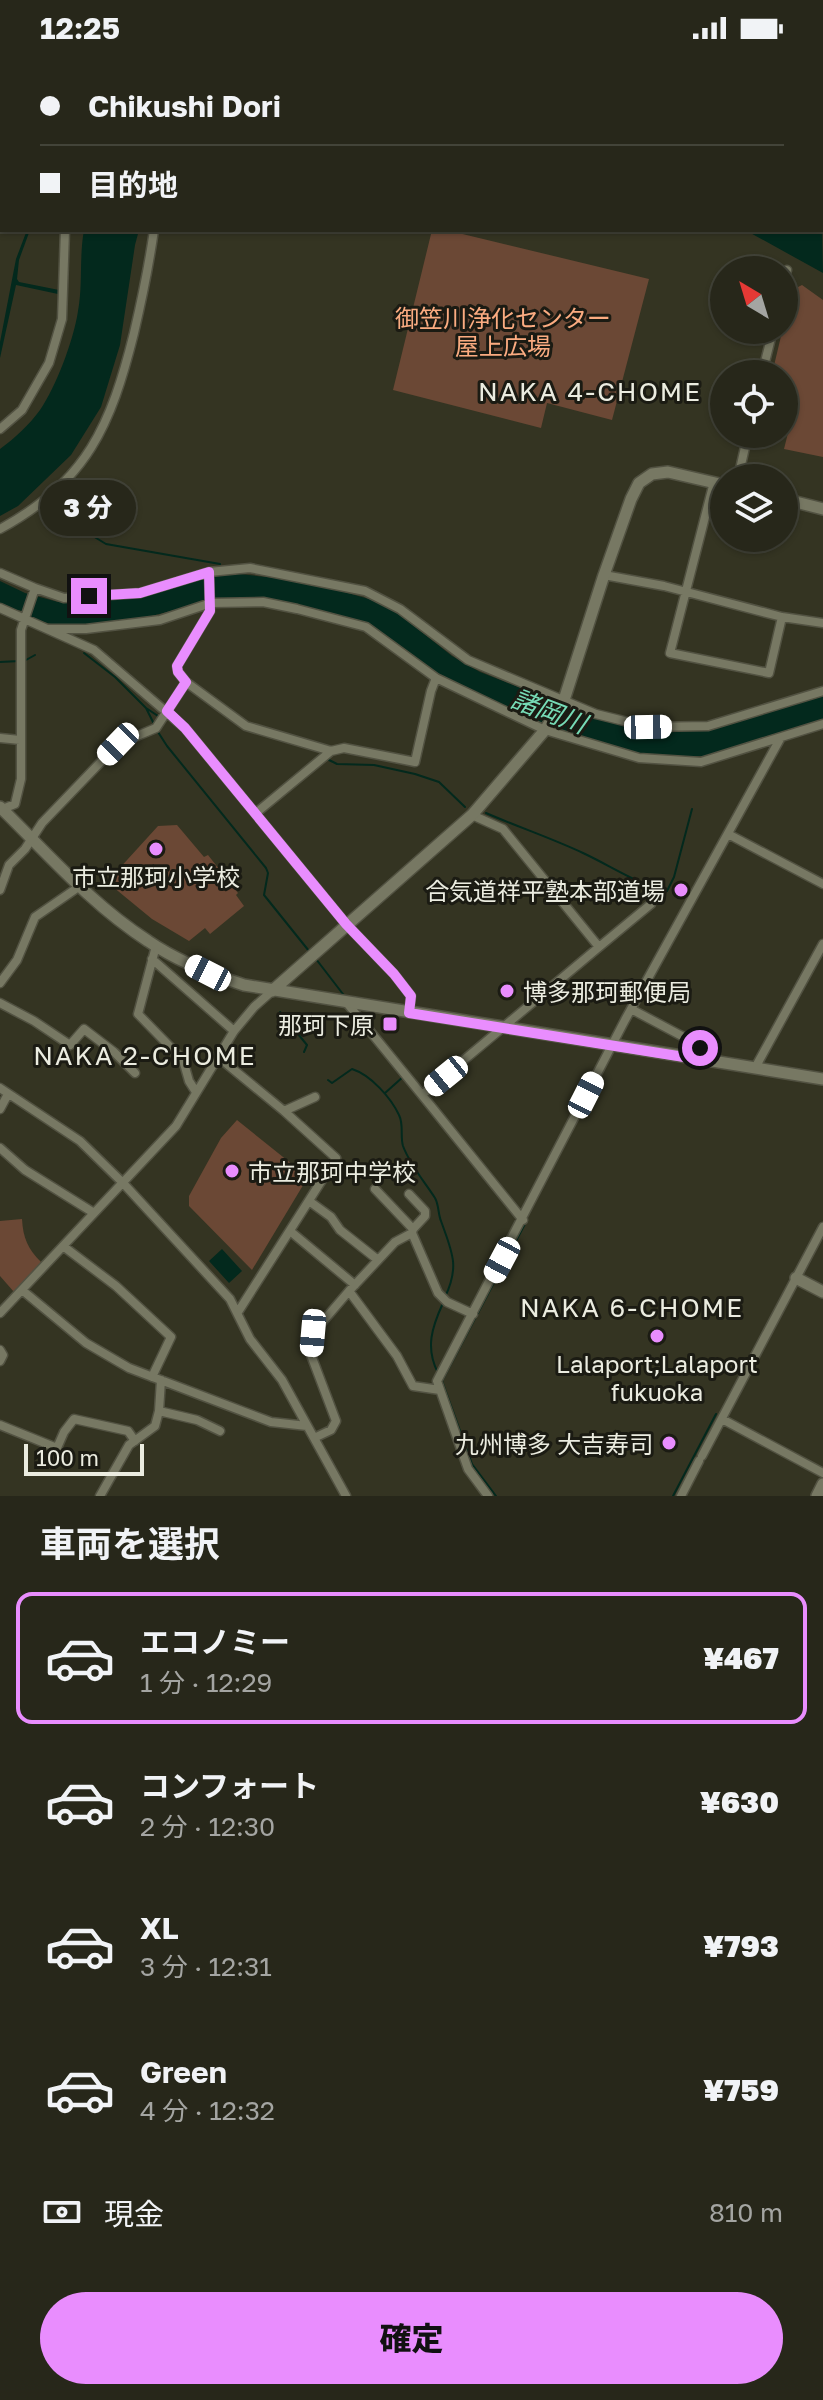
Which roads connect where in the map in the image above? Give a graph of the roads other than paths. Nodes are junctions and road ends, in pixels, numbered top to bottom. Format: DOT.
graph roads {
  1 [pos="65,232"];
  2 [pos="154,232"];
  3 [pos="0,429"];
  4 [pos="710,482"];
  5 [pos="798,503"];
  6 [pos="823,509"];
  7 [pos="710,513"];
  8 [pos="0,529"];
  9 [pos="209,572"];
  10 [pos="0,573"];
  11 [pos="604,575"];
  12 [pos="34,590"];
  13 [pos="685,592"];
  14 [pos="211,603"];
  15 [pos="0,608"];
  16 [pos="823,610"];
  17 [pos="782,617"];
  18 [pos="24,618"];
  19 [pos="822,623"];
  20 [pos="48,629"];
  21 [pos="436,678"];
  22 [pos="186,682"];
  23 [pos="823,691"];
  24 [pos="564,700"];
  25 [pos="167,711"];
  26 [pos="823,724"];
  27 [pos="545,730"];
  28 [pos="0,738"];
  29 [pos="780,739"];
  30 [pos="20,740"];
  31 [pos="331,751"];
  32 [pos="1,809"];
  33 [pos="256,813"];
  34 [pos="472,815"];
  35 [pos="728,834"];
  36 [pos="32,839"];
  37 [pos="823,884"];
  38 [pos="80,886"];
  39 [pos="0,890"];
  40 [pos="651,904"];
  41 [pos="346,924"];
  42 [pos="823,944"];
  43 [pos="156,946"];
  44 [pos="599,947"];
  45 [pos="152,959"];
  46 [pos="1,979"];
  47 [pos="272,991"];
  48 [pos="0,1003"];
  49 [pos="347,1003"];
  50 [pos="631,1009"];
  51 [pos="409,1013"];
  52 [pos="504,1028"];
  53 [pos="234,1031"];
  54 [pos="612,1045"];
  55 [pos="217,1056"];
  56 [pos="709,1061"];
  57 [pos="755,1068"];
  58 [pos="135,1073"];
  59 [pos="823,1079"];
  60 [pos="0,1088"];
  61 [pos="196,1092"];
  62 [pos="8,1094"];
  63 [pos="422,1095"];
  64 [pos="315,1097"];
  65 [pos="0,1109"];
  66 [pos="284,1111"];
  67 [pos="0,1148"];
  68 [pos="123,1183"];
  69 [pos="375,1189"];
  70 [pos="409,1194"];
  71 [pos="309,1201"];
  72 [pos="94,1213"];
  73 [pos="523,1220"];
  74 [pos="823,1227"];
  75 [pos="290,1231"];
  76 [pos="412,1231"];
  77 [pos="63,1246"];
  78 [pos="378,1260"];
  79 [pos="796,1278"];
  80 [pos="352,1288"];
  81 [pos="22,1290"];
  82 [pos="823,1292"];
  83 [pos="238,1312"];
  84 [pos="0,1313"];
  85 [pos="473,1314"];
  86 [pos="0,1350"];
  87 [pos="0,1361"];
  88 [pos="157,1378"];
  89 [pos="440,1390"];
  90 [pos="159,1411"];
  91 [pos="722,1419"];
  92 [pos="0,1425"];
  93 [pos="307,1426"];
  94 [pos="220,1431"];
  95 [pos="314,1438"];
  96 [pos="135,1441"];
  97 [pos="823,1473"];
  98 [pos="823,1484"];
  99 [pos="100,1496"];
  100 [pos="346,1496"];
  101 [pos="488,1496"];
  102 [pos="681,1496"];
  103 [pos="817,1496"];
  1 -- 3 [label="street"];
  2 -- 8 [label="street"];
  4 -- 11 [label="street"];
  5 -- 6 [label="street"];
  7 -- 13 [label="street"];
  9 -- 12 [label="street"];
  9 -- 14 [label="street"];
  9 -- 24 [label="street"];
  10 -- 12 [label="street"];
  11 -- 13 [label="street"];
  11 -- 24 [label="street"];
  12 -- 18 [label="street"];
  13 -- 17 [label="street"];
  13 -- 17 [label="street"];
  14 -- 20 [label="street"];
  14 -- 21 [label="street"];
  14 -- 22 [label="street"];
  15 -- 18 [label="street"];
  16 -- 19 [label="street"];
  17 -- 19 [label="street"];
  18 -- 20 [label="street"];
  18 -- 30 [label="street"];
  20 -- 25 [label="street"];
  21 -- 27 [label="street"];
  21 -- 31 [label="street"];
  22 -- 25 [label="street"];
  22 -- 31 [label="street"];
  23 -- 24 [label="street"];
  24 -- 27 [label="street"];
  25 -- 33 [label="street"];
  25 -- 36 [label="street"];
  26 -- 29 [label="street"];
  27 -- 29 [label="street"];
  27 -- 34 [label="street"];
  28 -- 30 [label="street"];
  29 -- 35 [label="street"];
  30 -- 32 [label="street"];
  31 -- 33 [label="street"];
  32 -- 36 [label="street"];
  33 -- 41 [label="street"];
  34 -- 41 [label="street"];
  34 -- 44 [label="street"];
  35 -- 37 [label="street"];
  35 -- 50 [label="street"];
  36 -- 38 [label="street"];
  36 -- 39 [label="street"];
  38 -- 43 [label="street"];
  38 -- 46 [label="street"];
  40 -- 44 [label="street"];
  41 -- 47 [label="street"];
  41 -- 51 [label="street"];
  42 -- 57 [label="street"];
  43 -- 45 [label="street"];
  43 -- 47 [label="street"];
  44 -- 52 [label="street"];
  45 -- 53 [label="street"];
  45 -- 61 [label="street"];
  47 -- 49 [label="street"];
  47 -- 53 [label="street"];
  48 -- 58 [label="street"];
  49 -- 51 [label="street"];
  49 -- 63 [label="street"];
  50 -- 54 [label="street"];
  50 -- 56 [label="street"];
  51 -- 52 [label="street"];
  52 -- 54 [label="street"];
  52 -- 63 [label="street"];
  53 -- 55 [label="street"];
  54 -- 56 [label="street"];
  54 -- 73 [label="street"];
  55 -- 61 [label="street"];
  55 -- 66 [label="street"];
  56 -- 57 [label="street"];
  57 -- 59 [label="street"];
  60 -- 62 [label="street"];
  61 -- 68 [label="street"];
  62 -- 65 [label="street"];
  62 -- 68 [label="street"];
  63 -- 73 [label="street"];
  64 -- 66 [label="street"];
  66 -- 71 [label="street"];
  67 -- 72 [label="street"];
  68 -- 72 [label="street"];
  68 -- 83 [label="street"];
  69 -- 76 [label="street"];
  70 -- 76 [label="street"];
  71 -- 75 [label="street"];
  71 -- 78 [label="street"];
  72 -- 77 [label="street"];
  73 -- 85 [label="street"];
  74 -- 79 [label="street"];
  75 -- 80 [label="street"];
  75 -- 83 [label="street"];
  76 -- 78 [label="street"];
  76 -- 85 [label="street"];
  77 -- 81 [label="street"];
  77 -- 88 [label="street"];
  78 -- 80 [label="street"];
  79 -- 82 [label="street"];
  79 -- 91 [label="street"];
  80 -- 89 [label="street"];
  80 -- 95 [label="street"];
  81 -- 84 [label="street"];
  81 -- 88 [label="street"];
  83 -- 93 [label="street"];
  85 -- 89 [label="street"];
  86 -- 87 [label="street"];
  88 -- 90 [label="street"];
  88 -- 93 [label="street"];
  89 -- 101 [label="street"];
  90 -- 94 [label="street"];
  90 -- 96 [label="street"];
  91 -- 97 [label="street"];
  91 -- 102 [label="street"];
  92 -- 96 [label="street"];
  93 -- 95 [label="street"];
  95 -- 100 [label="street"];
  96 -- 99 [label="street"];
  98 -- 103 [label="street"];
}
